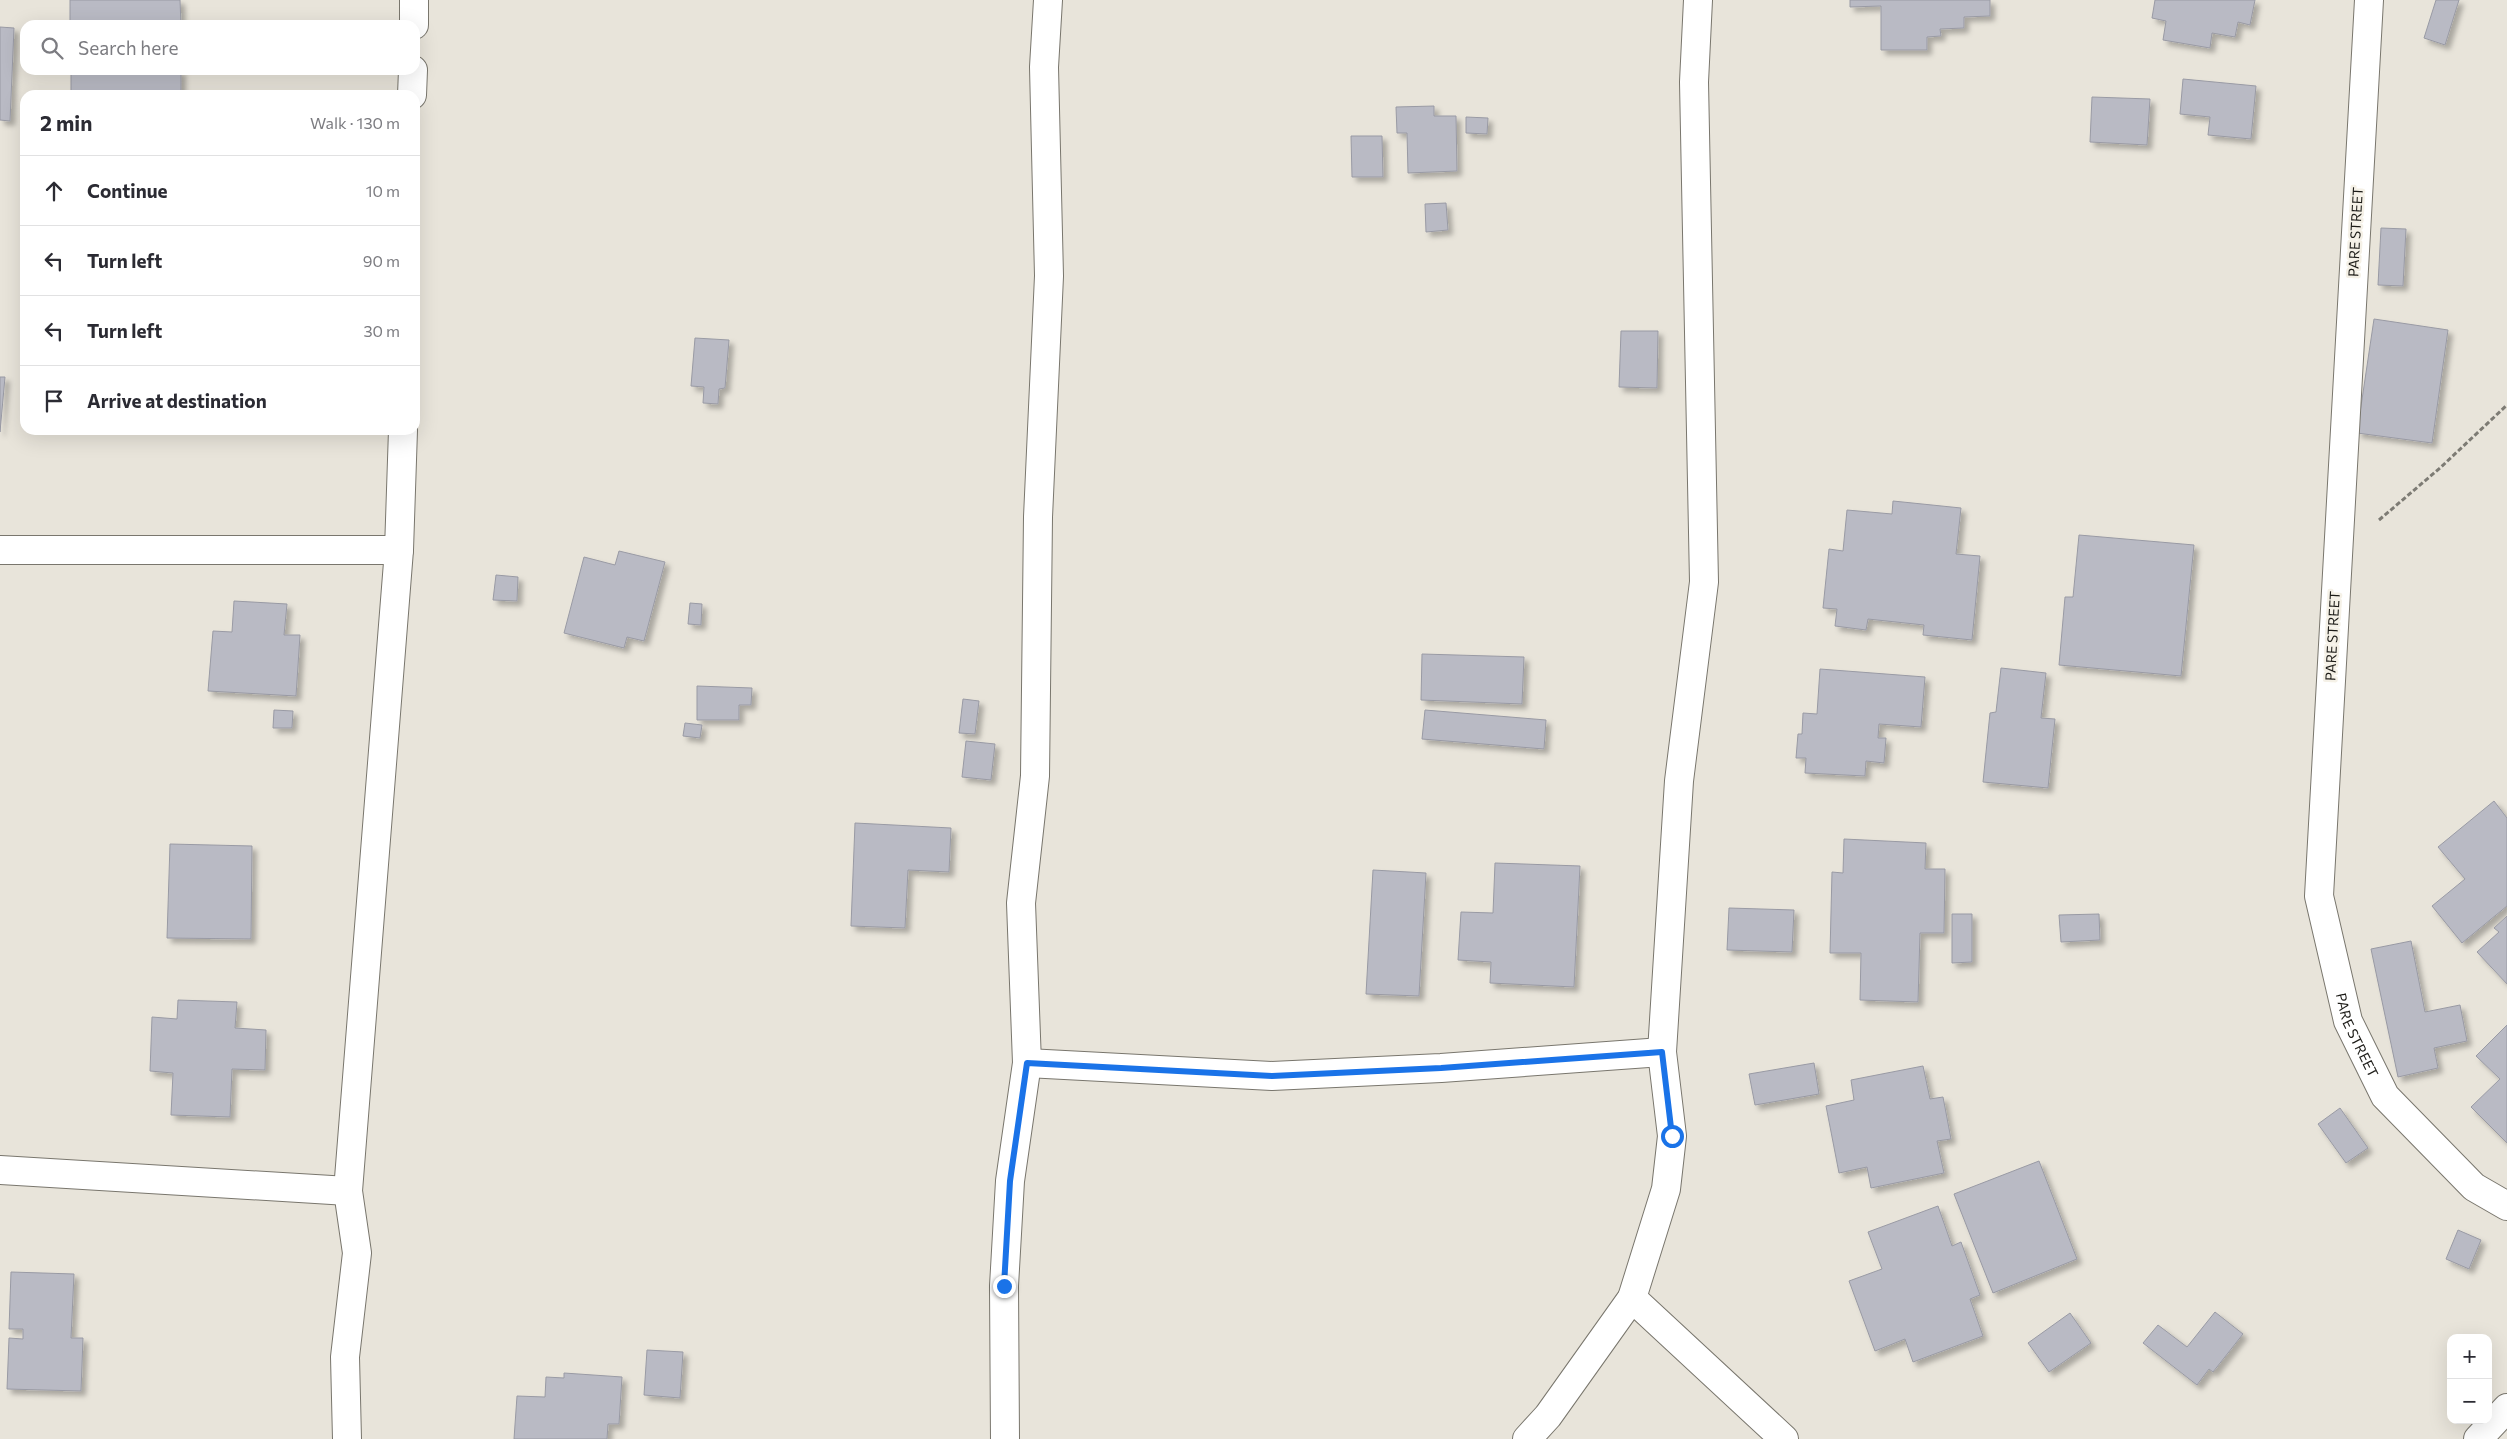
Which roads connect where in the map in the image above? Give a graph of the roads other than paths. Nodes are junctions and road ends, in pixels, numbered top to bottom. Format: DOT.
graph roads {
  1 [pos="414,0"];
  2 [pos="1048,0"];
  3 [pos="1698,0"];
  4 [pos="2369,0"];
  5 [pos="414,20"];
  6 [pos="412,75"];
  7 [pos="412,90"];
  8 [pos="402,435"];
  9 [pos="0,550"];
  10 [pos="399,550"];
  11 [pos="1662,1052"];
  12 [pos="1027,1063"];
  13 [pos="0,1170"];
  14 [pos="348,1190"];
  15 [pos="2507,1206"];
  16 [pos="1632,1298"];
  17 [pos="2507,1408"];
  18 [pos="347,1439"];
  19 [pos="1005,1439"];
  20 [pos="1527,1439"];
  21 [pos="1784,1439"];
  22 [pos="2478,1439"];
  1 -- 5 [label="street"];
  2 -- 12 [label="street"];
  3 -- 11 [label="street"];
  4 -- 15 [label="street, PARE STREET"];
  6 -- 7 [label="street"];
  8 -- 10 [label="street"];
  9 -- 10 [label="street"];
  10 -- 14 [label="street"];
  11 -- 12 [label="street"];
  11 -- 16 [label="street"];
  12 -- 19 [label="street"];
  13 -- 14 [label="street"];
  14 -- 18 [label="street"];
  16 -- 20 [label="street"];
  16 -- 21 [label="street"];
  17 -- 22 [label="street"];
}
